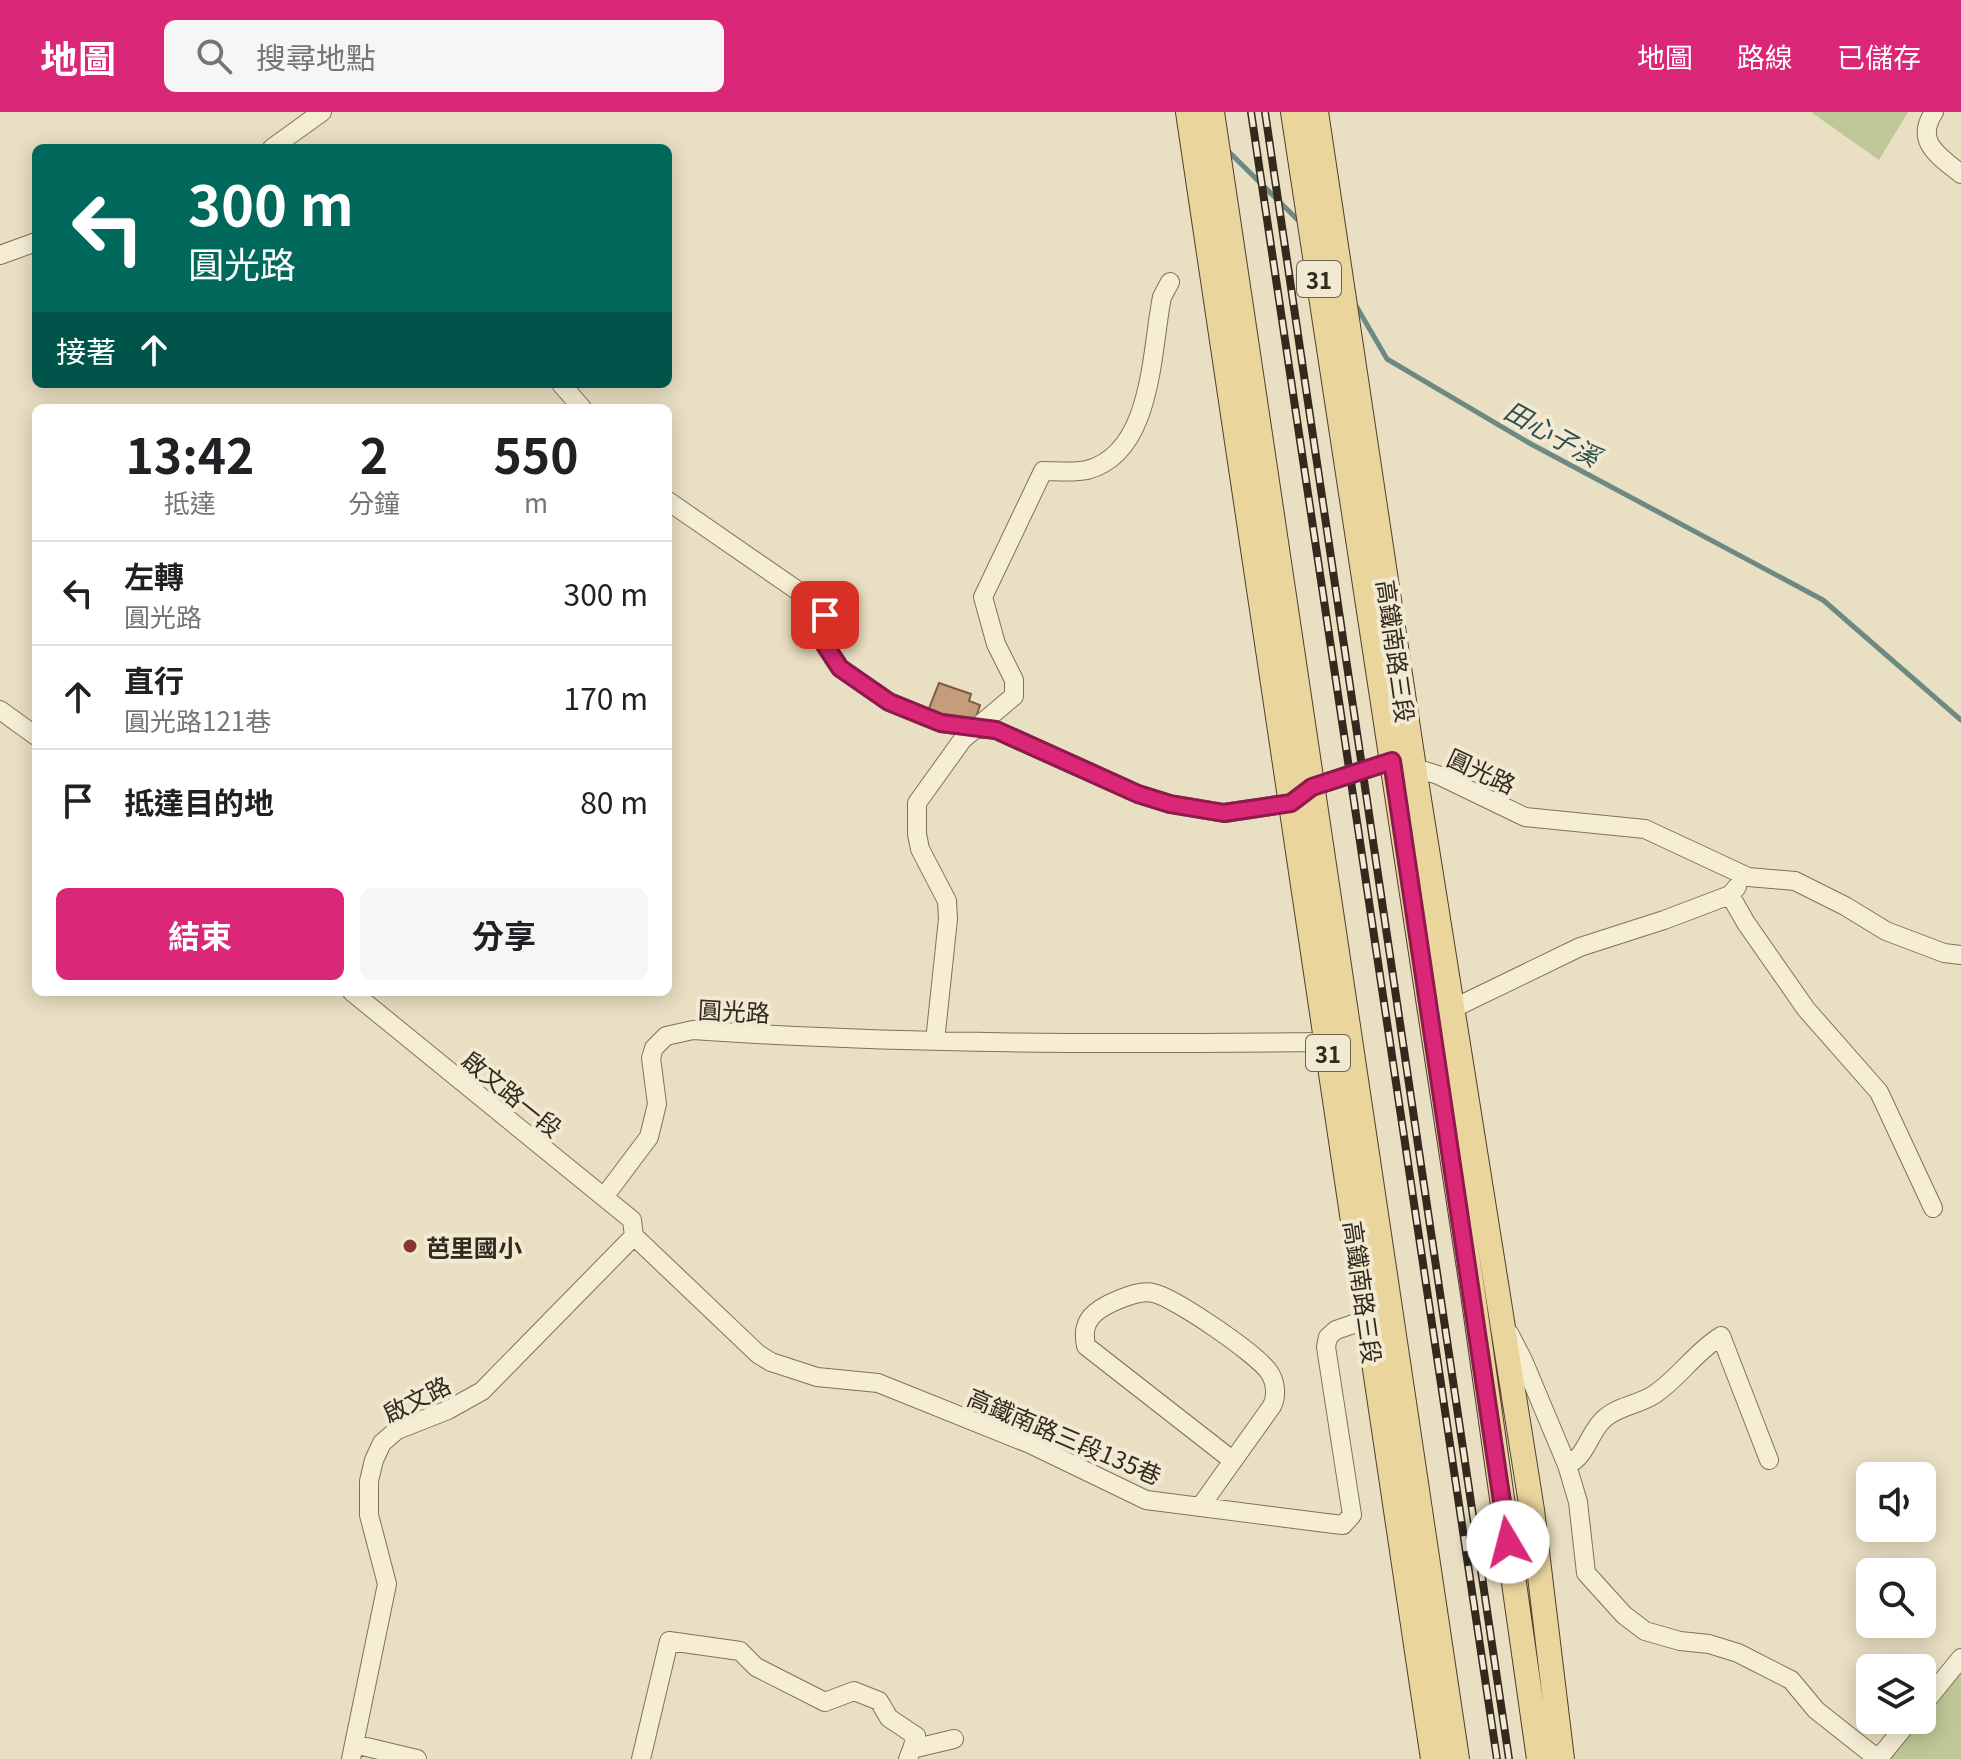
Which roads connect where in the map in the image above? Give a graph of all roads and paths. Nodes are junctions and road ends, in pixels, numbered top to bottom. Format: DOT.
graph roads {
  1 [pos="322,112"];
  2 [pos="1188,112"];
  3 [pos="1212,112"];
  4 [pos="1293,112"];
  5 [pos="1316,112"];
  6 [pos="1934,112"];
  7 [pos="278,144"];
  8 [pos="1961,174"];
  9 [pos="32,243"];
  10 [pos="0,255"];
  11 [pos="1170,282"];
  12 [pos="1235,347"];
  13 [pos="564,388"];
  14 [pos="578,404"];
  15 [pos="1356,444"];
  16 [pos="672,504"];
  17 [pos="0,710"];
  18 [pos="977,729"];
  19 [pos="32,733"];
  20 [pos="1403,764"];
  21 [pos="1312,787"];
  22 [pos="1291,803"];
  23 [pos="1748,877"];
  24 [pos="1730,895"];
  25 [pos="1961,955"];
  26 [pos="357,996"];
  27 [pos="1452,1009"];
  28 [pos="935,1041"];
  29 [pos="1327,1042"];
  30 [pos="1477,1174"];
  31 [pos="604,1197"];
  32 [pos="1933,1208"];
  33 [pos="1377,1226"];
  34 [pos="634,1236"];
  35 [pos="1473,1294"];
  36 [pos="1368,1319"];
  37 [pos="1501,1319"];
  38 [pos="1232,1460"];
  39 [pos="1769,1460"];
  40 [pos="1567,1465"];
  41 [pos="1200,1507"];
  42 [pos="1961,1658"];
  43 [pos="1936,1689"];
  44 [pos="1899,1734"];
  45 [pos="954,1739"];
  46 [pos="352,1752"];
  47 [pos="910,1754"];
  48 [pos="417,1759"];
  49 [pos="641,1759"];
  50 [pos="1433,1759"];
  51 [pos="1457,1759"];
  52 [pos="1539,1759"];
  53 [pos="1562,1759"];
  54 [pos="1878,1759"];
  1 -- 7 [label="street"];
  2 -- 12 [label="main road, 高鐵南路三段 / 31"];
  3 -- 12 [label="main road, 高鐵南路三段 / 31"];
  4 -- 15 [label="main road, 高鐵南路三段 / 31"];
  5 -- 15 [label="main road, 高鐵南路三段 / 31"];
  6 -- 8 [label="street"];
  9 -- 10 [label="street"];
  11 -- 18 [label="street"];
  12 -- 21 [label="main road, 高鐵南路三段 / 31"];
  12 -- 22 [label="main road, 高鐵南路三段 / 31"];
  13 -- 14 [label="street"];
  15 -- 20 [label="main road, 高鐵南路三段 / 31"];
  16 -- 18 [label="street"];
  17 -- 19 [label="street"];
  18 -- 22 [label="street"];
  18 -- 28 [label="street"];
  20 -- 21 [label="street"];
  20 -- 23 [label="street, 圓光路"];
  20 -- 27 [label="main road, 高鐵南路三段 / 31"];
  20 -- 35 [label="main road, 高鐵南路三段 / 31"];
  21 -- 22 [label="street"];
  21 -- 33 [label="main road, 高鐵南路三段 / 31"];
  22 -- 29 [label="main road, 高鐵南路三段 / 31"];
  23 -- 24 [label="street"];
  23 -- 25 [label="street, 圓光路"];
  24 -- 27 [label="street"];
  24 -- 32 [label="street"];
  26 -- 31 [label="street, 啟文路一段"];
  27 -- 30 [label="main road, 高鐵南路三段 / 31"];
  28 -- 29 [label="street, 圓光路"];
  28 -- 31 [label="street, 圓光路"];
  29 -- 36 [label="main road, 高鐵南路三段 / 31"];
  30 -- 35 [label="main road"];
  30 -- 37 [label="main road, 高鐵南路三段 / 31"];
  31 -- 34 [label="street, 啟文路一段"];
  33 -- 36 [label="main road"];
  33 -- 51 [label="main road, 高鐵南路三段 / 31"];
  34 -- 41 [label="street, 高鐵南路三段135巷"];
  34 -- 46 [label="street, 啟文路"];
  35 -- 52 [label="main road, 高鐵南路三段 / 31"];
  36 -- 41 [label="street, 高鐵南路三段135巷"];
  36 -- 50 [label="main road, 高鐵南路三段 / 31"];
  37 -- 40 [label="street"];
  37 -- 53 [label="main road, 高鐵南路三段 / 31"];
  38 -- 38 [label="street"];
  38 -- 41 [label="street"];
  39 -- 40 [label="street"];
  40 -- 54 [label="street"];
  42 -- 43 [label="street"];
  44 -- 54 [label="street"];
  45 -- 47 [label="street"];
  46 -- 48 [label="street"];
  47 -- 49 [label="street"];
}
